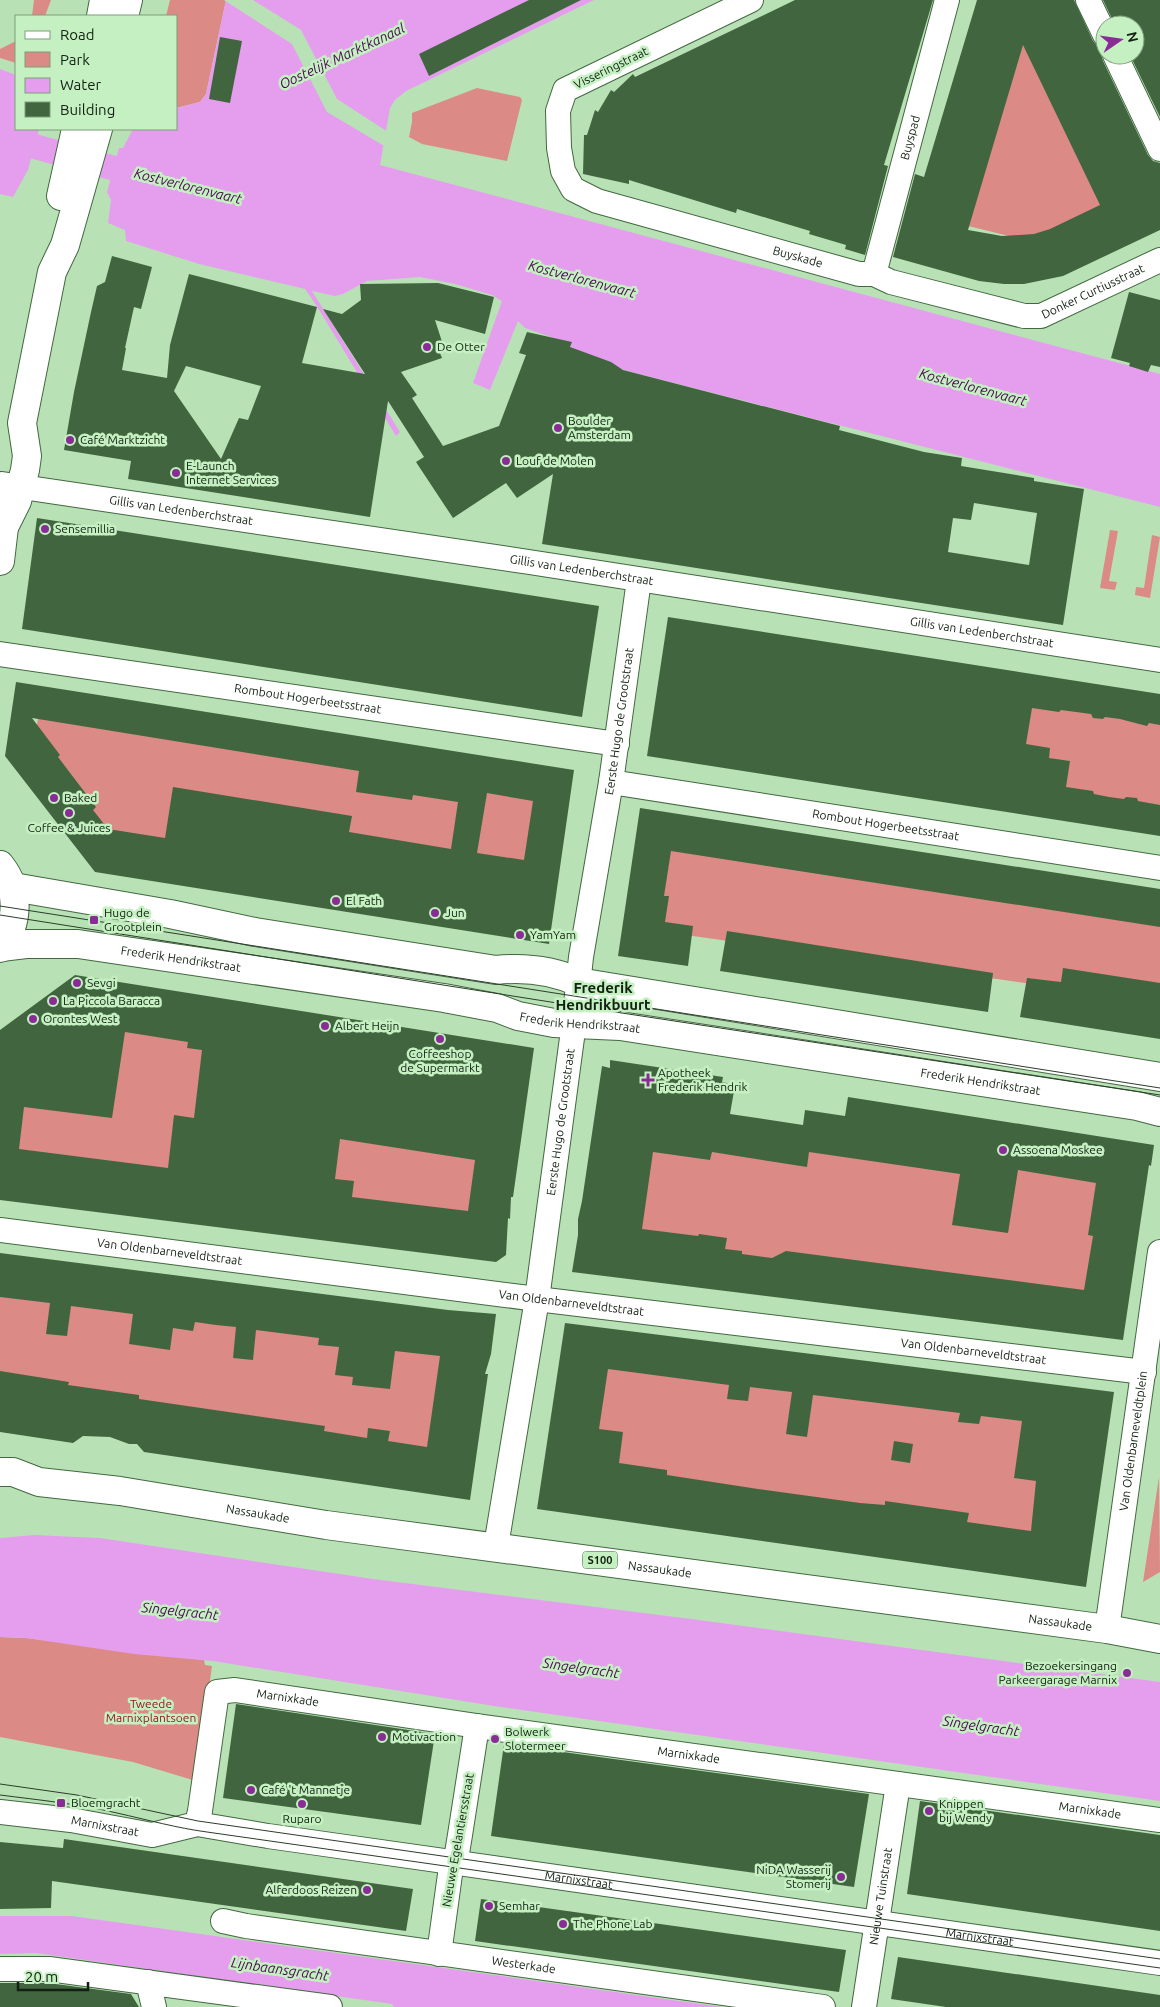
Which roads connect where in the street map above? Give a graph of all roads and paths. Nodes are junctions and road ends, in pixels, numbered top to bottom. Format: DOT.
graph roads {
  1 [pos="104,0"];
  2 [pos="128,0"];
  3 [pos="750,0"];
  4 [pos="947,0"];
  5 [pos="1088,0"];
  6 [pos="101,15"];
  7 [pos="124,15"];
  8 [pos="1095,15"];
  9 [pos="1119,65"];
  10 [pos="86,134"];
  11 [pos="1160,149"];
  12 [pos="573,189"];
  13 [pos="1160,260"];
  14 [pos="874,274"];
  15 [pos="1024,316"];
  16 [pos="12,485"];
  17 [pos="0,556"];
  18 [pos="639,580"];
  19 [pos="0,654"];
  20 [pos="1160,660"];
  21 [pos="617,744"];
  22 [pos="611,782"];
  23 [pos="1160,868"];
  24 [pos="7,876"];
  25 [pos="0,947"];
  26 [pos="578,982"];
  27 [pos="574,1023"];
  28 [pos="1160,1076"];
  29 [pos="1160,1112"];
  30 [pos="0,1230"];
  31 [pos="1160,1252"];
  32 [pos="537,1299"];
  33 [pos="1144,1372"];
  34 [pos="0,1472"];
  35 [pos="39,1482"];
  36 [pos="0,1491"];
  37 [pos="496,1546"];
  38 [pos="1107,1629"];
  39 [pos="1160,1638"];
  40 [pos="477,1726"];
  41 [pos="898,1784"];
  42 [pos="0,1812"];
  43 [pos="1160,1820"];
  44 [pos="197,1824"];
  45 [pos="454,1863"];
  46 [pos="223,1921"];
  47 [pos="877,1923"];
  48 [pos="439,1954"];
  49 [pos="1160,1963"];
  50 [pos="0,1969"];
  51 [pos="148,1982"];
  52 [pos="154,2007"];
  53 [pos="330,2007"];
  54 [pos="823,2007"];
  55 [pos="864,2007"];
  1 -- 6 [label="street"];
  2 -- 7 [label="street"];
  3 -- 12 [label="street, Visseringstraat"];
  4 -- 14 [label="street, Buyspad"];
  5 -- 8 [label="street"];
  9 -- 11 [label="street"];
  10 -- 16 [label="street"];
  12 -- 14 [label="street, Buyskade"];
  13 -- 15 [label="street, Donker Curtiusstraat"];
  14 -- 15 [label="street, Buyskade"];
  16 -- 17 [label="street"];
  16 -- 18 [label="street, Gillis van Ledenberchstraat"];
  18 -- 20 [label="street, Gillis van Ledenberchstraat"];
  18 -- 21 [label="street, Eerste Hugo de Grootstraat"];
  19 -- 21 [label="street, Rombout Hogerbeetsstraat"];
  21 -- 22 [label="street, Eerste Hugo de Grootstraat"];
  22 -- 23 [label="street, Rombout Hogerbeetsstraat"];
  22 -- 26 [label="street, Eerste Hugo de Grootstraat"];
  24 -- 25 [label="street"];
  24 -- 26 [label="street"];
  25 -- 27 [label="street, Frederik Hendrikstraat"];
  26 -- 27 [label="street, Eerste Hugo de Grootstraat"];
  26 -- 28 [label="street"];
  27 -- 29 [label="street, Frederik Hendrikstraat"];
  27 -- 32 [label="street, Eerste Hugo de Grootstraat"];
  30 -- 32 [label="street, Van Oldenbarneveldtstraat"];
  31 -- 33 [label="street, Van Oldenbarneveldtplein"];
  32 -- 33 [label="street, Van Oldenbarneveldtstraat"];
  32 -- 37 [label="street, Eerste Hugo de Grootstraat"];
  33 -- 38 [label="street, Van Oldenbarneveldtplein"];
  34 -- 35 [label="street, Nassaukade / S100"];
  35 -- 36 [label="street, Nassaukade / S100"];
  35 -- 37 [label="street, Nassaukade / S100"];
  37 -- 38 [label="street, Nassaukade / S100"];
  38 -- 39 [label="street, Nassaukade / S100"];
  40 -- 41 [label="street, Marnixkade"];
  40 -- 44 [label="street, Marnixkade"];
  40 -- 45 [label="street, Nieuwe Egelantiersstraat"];
  41 -- 43 [label="street, Marnixkade"];
  41 -- 47 [label="street, Nieuwe Tuinstraat"];
  42 -- 44 [label="street, Marnixstraat"];
  44 -- 45 [label="street, Marnixstraat"];
  45 -- 47 [label="street, Marnixstraat"];
  45 -- 48 [label="street, Nieuwe Egelantiersstraat"];
  46 -- 48 [label="street, Westerkade"];
  47 -- 49 [label="street, Marnixstraat"];
  47 -- 55 [label="street, Nieuwe Tuinstraat"];
  48 -- 54 [label="street, Westerkade"];
  50 -- 51 [label="street"];
  51 -- 52 [label="street"];
  51 -- 53 [label="street"];
}
